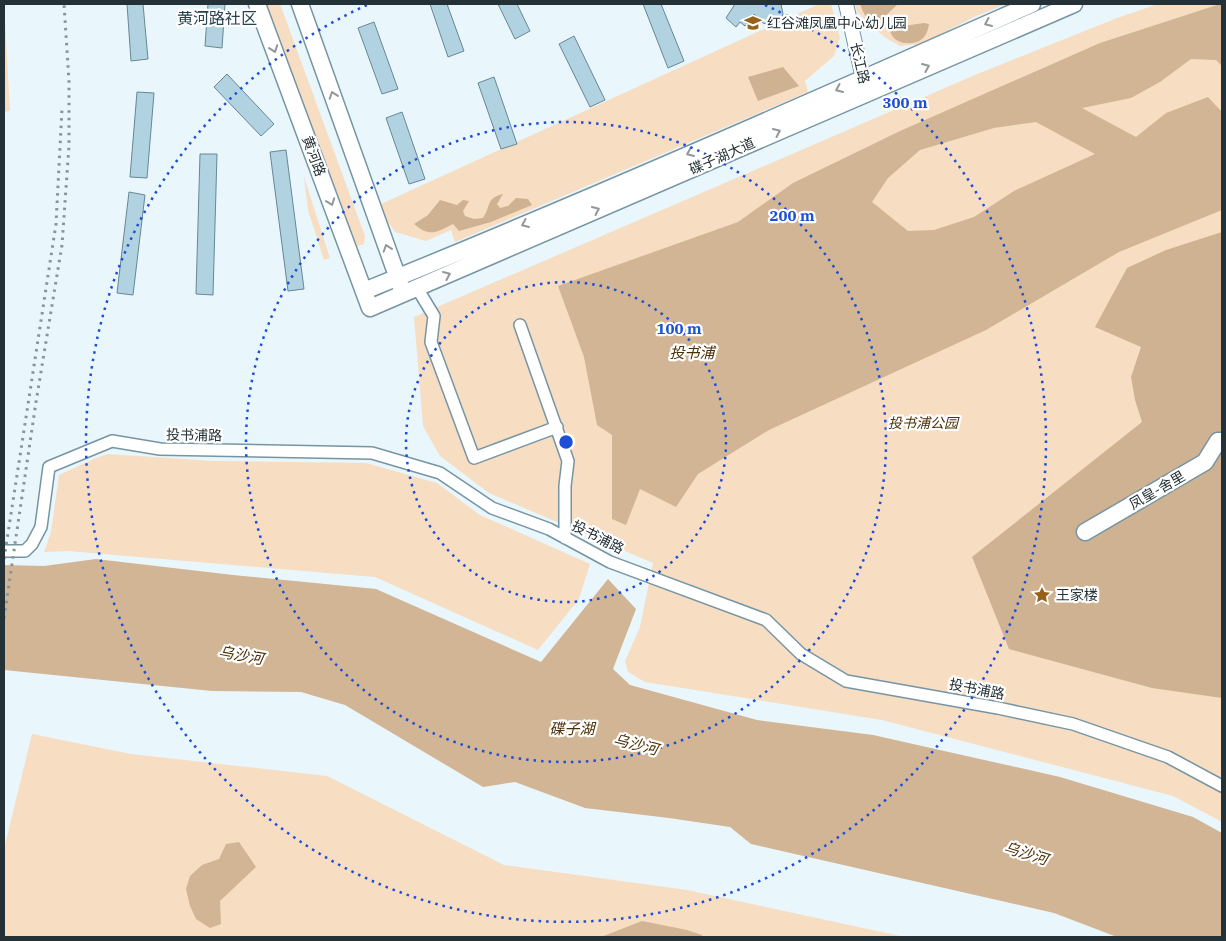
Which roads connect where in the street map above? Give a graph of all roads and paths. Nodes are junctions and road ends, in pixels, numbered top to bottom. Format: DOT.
graph roads {
  1 [pos="257,4"];
  2 [pos="300,4"];
  3 [pos="846,4"];
  4 [pos="1032,4"];
  5 [pos="1074,4"];
  6 [pos="865,86"];
  7 [pos="397,278"];
  8 [pos="364,291"];
  9 [pos="410,291"];
  10 [pos="370,308"];
  11 [pos="520,325"];
  12 [pos="557,427"];
  13 [pos="1222,441"];
  14 [pos="1085,532"];
  15 [pos="565,538"];
  16 [pos="4,552"];
  17 [pos="1222,786"];
  1 -- 8 [label="main road, 黄河路, one-way"];
  7 -- 2 [label="main road, one-way"];
  3 -- 6 [label="street, 长江路"];
  4 -- 6 [label="main road, 碟子湖大道, one-way"];
  6 -- 5 [label="main road, 碟子湖大道, one-way"];
  6 -- 7 [label="main road, 碟子湖大道, one-way"];
  9 -- 6 [label="main road, 碟子湖大道, one-way"];
  7 -- 8 [label="main road, 碟子湖大道"];
  7 -- 9 [label="main road"];
  8 -- 10 [label="main road, 黄河路"];
  9 -- 10 [label="main road, 碟子湖大道"];
  9 -- 12 [label="street"];
  11 -- 12 [label="street"];
  12 -- 15 [label="street"];
  13 -- 14 [label="main road, 凤皇-舍里"];
  15 -- 16 [label="street, 投书浦路"];
  15 -- 17 [label="street, 投书浦路"];
}
